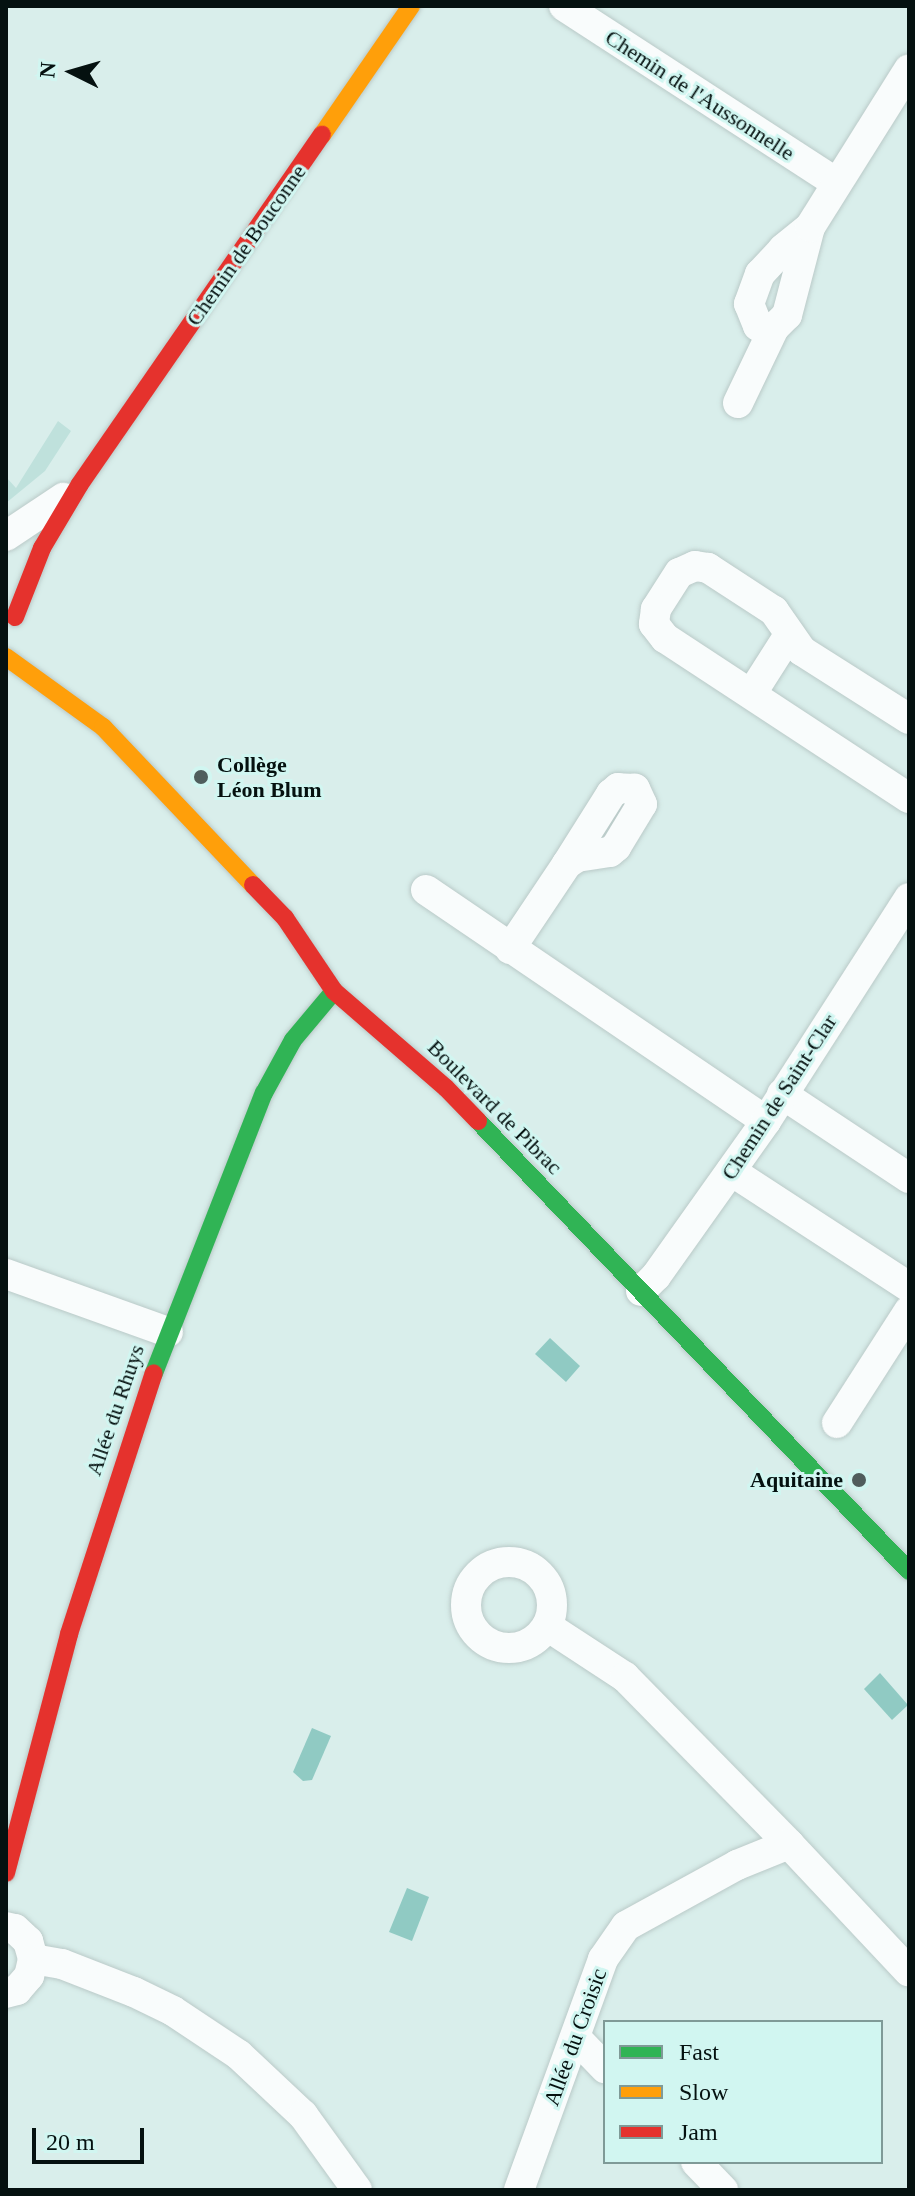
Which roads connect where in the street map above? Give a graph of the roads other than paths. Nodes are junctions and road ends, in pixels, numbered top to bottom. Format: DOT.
graph roads {
  1 [pos="411,6"];
  2 [pos="564,6"];
  3 [pos="909,69"];
  4 [pos="837,183"];
  5 [pos="810,227"];
  6 [pos="774,328"];
  7 [pos="738,403"];
  8 [pos="80,484"];
  9 [pos="6,536"];
  10 [pos="6,581"];
  11 [pos="15,617"];
  12 [pos="789,635"];
  13 [pos="6,646"];
  14 [pos="6,657"];
  15 [pos="752,693"];
  16 [pos="909,719"];
  17 [pos="909,798"];
  18 [pos="567,864"];
  19 [pos="426,890"];
  20 [pos="909,898"];
  21 [pos="510,949"];
  22 [pos="334,991"];
  23 [pos="782,1094"];
  24 [pos="766,1121"];
  25 [pos="731,1171"];
  26 [pos="909,1178"];
  27 [pos="6,1274"];
  28 [pos="909,1287"];
  29 [pos="641,1291"];
  30 [pos="909,1311"];
  31 [pos="168,1332"];
  32 [pos="837,1423"];
  33 [pos="909,1571"];
  34 [pos="547,1626"];
  35 [pos="789,1844"];
  36 [pos="6,1873"];
  37 [pos="6,1927"];
  38 [pos="33,1959"];
  39 [pos="909,1972"];
  40 [pos="6,1993"];
  41 [pos="576,2038"];
  42 [pos="603,2066"];
  43 [pos="698,2164"];
  44 [pos="357,2190"];
  45 [pos="519,2190"];
  46 [pos="723,2190"];
  1 -- 8 [label="street, Chemin de Bouconne"];
  2 -- 4 [label="street, Chemin de l'Aussonnelle"];
  3 -- 4 [label="street"];
  4 -- 5 [label="street"];
  5 -- 6 [label="street"];
  5 -- 6 [label="street"];
  6 -- 7 [label="street"];
  8 -- 9 [label="street, Chemin de Bouconne"];
  8 -- 11 [label="street, Chemin de Bouconne"];
  10 -- 11 [label="street"];
  11 -- 13 [label="street, Chemin de Bouconne"];
  12 -- 15 [label="street"];
  12 -- 15 [label="street"];
  12 -- 16 [label="street"];
  14 -- 22 [label="street, Boulevard de Pibrac"];
  15 -- 17 [label="street"];
  18 -- 21 [label="street"];
  19 -- 21 [label="street"];
  20 -- 23 [label="street, Chemin de Saint-Clar"];
  21 -- 24 [label="street"];
  22 -- 29 [label="street, Boulevard de Pibrac"];
  22 -- 31 [label="street, Allée du Rhuys"];
  23 -- 24 [label="street, Chemin de Saint-Clar"];
  23 -- 26 [label="street"];
  24 -- 25 [label="street, Chemin de Saint-Clar"];
  25 -- 28 [label="street"];
  25 -- 29 [label="street, Chemin de Saint-Clar"];
  27 -- 31 [label="street"];
  29 -- 33 [label="street, Boulevard de Pibrac"];
  30 -- 32 [label="street"];
  31 -- 36 [label="street, Allée du Rhuys"];
  34 -- 35 [label="street"];
  35 -- 39 [label="street"];
  35 -- 41 [label="street, Allée du Croisic"];
  37 -- 38 [label="street"];
  38 -- 40 [label="street"];
  38 -- 44 [label="street"];
  41 -- 42 [label="street"];
  41 -- 45 [label="street, Allée du Croisic"];
  43 -- 46 [label="street"];
}
